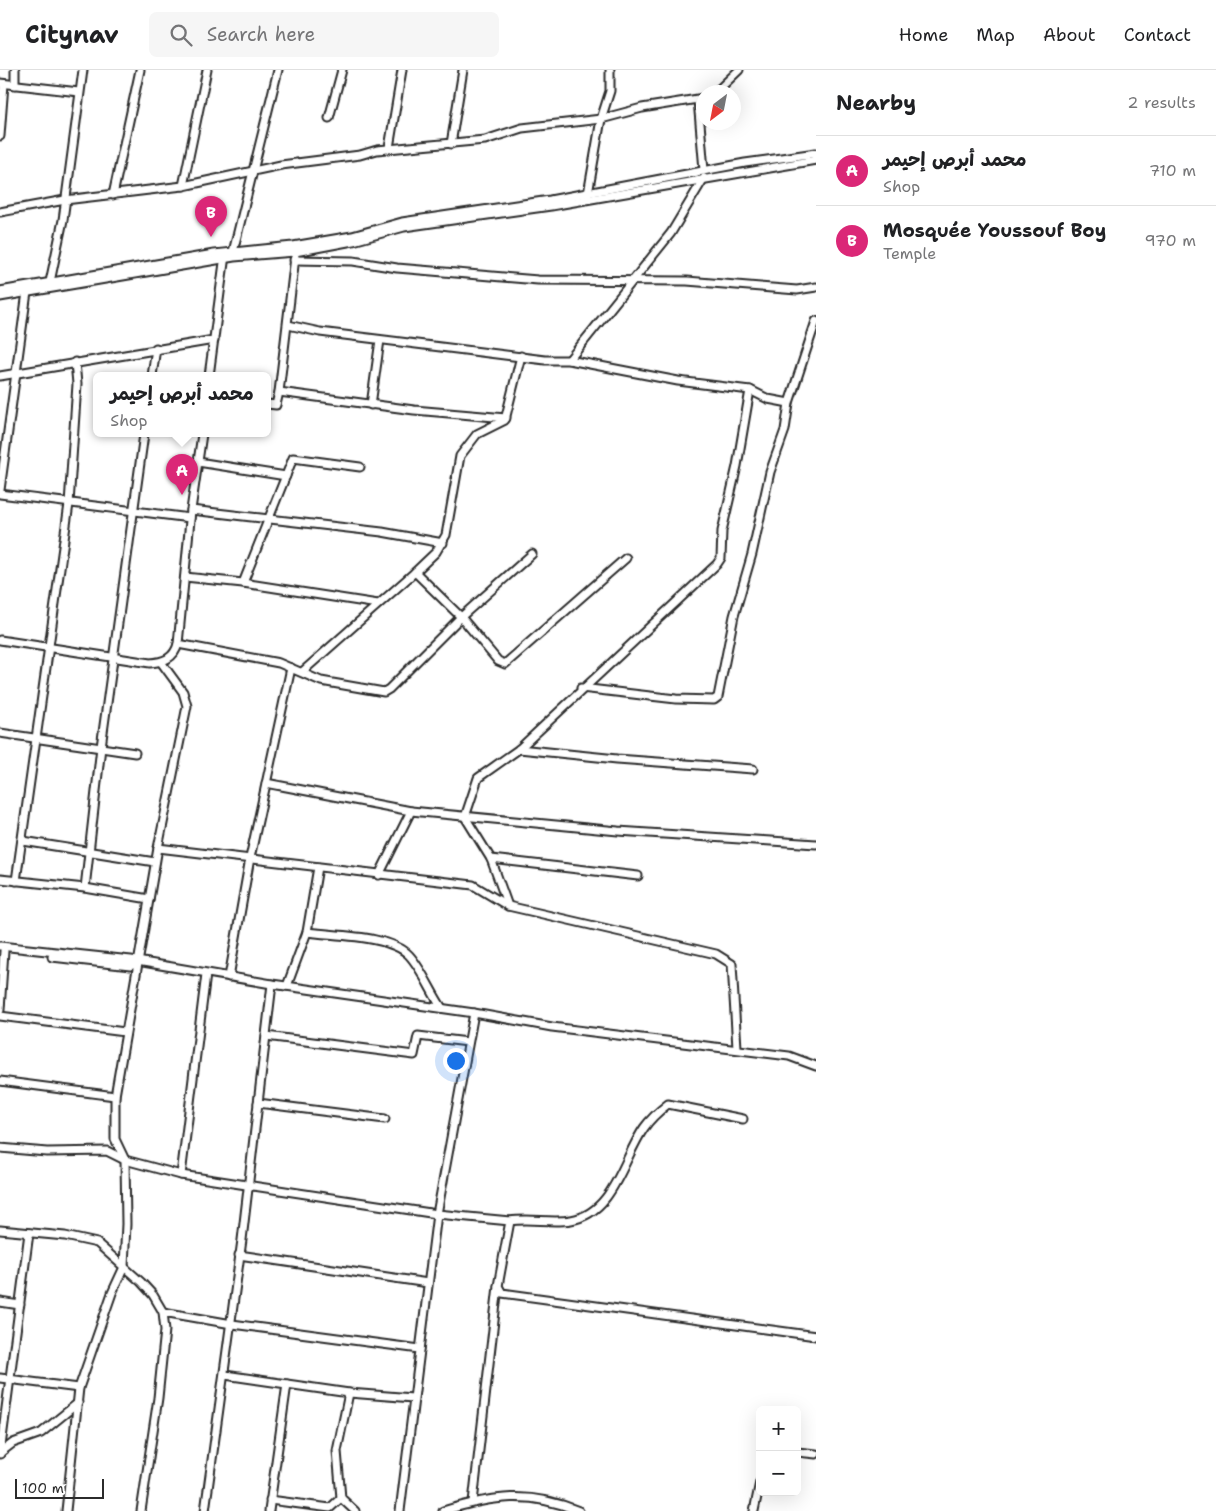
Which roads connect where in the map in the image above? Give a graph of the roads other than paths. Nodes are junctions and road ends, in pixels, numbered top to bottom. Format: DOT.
graph roads {
  1 [pos="15,70"];
  2 [pos="83,70"];
  3 [pos="140,70"];
  4 [pos="207,70"];
  5 [pos="278,70"];
  6 [pos="342,70"];
  7 [pos="402,70"];
  8 [pos="463,70"];
  9 [pos="610,70"];
  10 [pos="739,70"];
  11 [pos="2,84"];
  12 [pos="15,85"];
  13 [pos="723,85"];
  14 [pos="79,92"];
  15 [pos="696,99"];
  16 [pos="329,118"];
  17 [pos="601,119"];
  18 [pos="702,130"];
  19 [pos="0,136"];
  20 [pos="451,144"];
  21 [pos="389,148"];
  22 [pos="816,153"];
  23 [pos="816,160"];
  24 [pos="252,171"];
  25 [pos="704,174"];
  26 [pos="183,186"];
  27 [pos="588,194"];
  28 [pos="113,195"];
  29 [pos="65,200"];
  30 [pos="0,212"];
  31 [pos="228,255"];
  32 [pos="295,256"];
  33 [pos="634,281"];
  34 [pos="50,282"];
  35 [pos="816,287"];
  36 [pos="0,291"];
  37 [pos="27,292"];
  38 [pos="0,297"];
  39 [pos="816,321"];
  40 [pos="288,325"];
  41 [pos="214,340"];
  42 [pos="380,340"];
  43 [pos="156,348"];
  44 [pos="521,356"];
  45 [pos="569,360"];
  46 [pos="76,362"];
  47 [pos="153,372"];
  48 [pos="210,372"];
  49 [pos="16,373"];
  50 [pos="0,376"];
  51 [pos="750,390"];
  52 [pos="279,392"];
  53 [pos="789,403"];
  54 [pos="271,404"];
  55 [pos="372,405"];
  56 [pos="506,418"];
  57 [pos="144,437"];
  58 [pos="202,437"];
  59 [pos="198,462"];
  60 [pos="360,467"];
  61 [pos="286,476"];
  62 [pos="0,490"];
  63 [pos="0,494"];
  64 [pos="68,504"];
  65 [pos="134,512"];
  66 [pos="191,514"];
  67 [pos="268,520"];
  68 [pos="443,543"];
  69 [pos="532,554"];
  70 [pos="626,558"];
  71 [pos="415,572"];
  72 [pos="185,577"];
  73 [pos="243,583"];
  74 [pos="378,604"];
  75 [pos="461,617"];
  76 [pos="0,640"];
  77 [pos="178,644"];
  78 [pos="50,648"];
  79 [pos="113,658"];
  80 [pos="161,662"];
  81 [pos="291,668"];
  82 [pos="302,672"];
  83 [pos="582,688"];
  84 [pos="0,733"];
  85 [pos="37,738"];
  86 [pos="101,747"];
  87 [pos="519,749"];
  88 [pos="135,754"];
  89 [pos="753,769"];
  90 [pos="266,783"];
  91 [pos="411,811"];
  92 [pos="465,817"];
  93 [pos="23,841"];
  94 [pos="816,844"];
  95 [pos="158,848"];
  96 [pos="88,852"];
  97 [pos="250,858"];
  98 [pos="491,859"];
  99 [pos="155,862"];
  100 [pos="318,867"];
  101 [pos="379,875"];
  102 [pos="638,876"];
  103 [pos="0,879"];
  104 [pos="16,880"];
  105 [pos="85,888"];
  106 [pos="149,899"];
  107 [pos="508,906"];
  108 [pos="307,932"];
  109 [pos="1,949"];
  110 [pos="138,963"];
  111 [pos="206,974"];
  112 [pos="228,977"];
  113 [pos="272,984"];
  114 [pos="287,986"];
  115 [pos="442,1008"];
  116 [pos="0,1010"];
  117 [pos="474,1013"];
  118 [pos="0,1016"];
  119 [pos="125,1032"];
  120 [pos="266,1036"];
  121 [pos="468,1042"];
  122 [pos="738,1048"];
  123 [pos="816,1066"];
  124 [pos="0,1080"];
  125 [pos="115,1096"];
  126 [pos="258,1103"];
  127 [pos="385,1119"];
  128 [pos="743,1119"];
  129 [pos="0,1148"];
  130 [pos="125,1160"];
  131 [pos="181,1175"];
  132 [pos="248,1184"];
  133 [pos="437,1214"];
  134 [pos="510,1221"];
  135 [pos="0,1230"];
  136 [pos="29,1233"];
  137 [pos="240,1255"];
  138 [pos="124,1267"];
  139 [pos="428,1283"];
  140 [pos="498,1286"];
  141 [pos="0,1302"];
  142 [pos="20,1305"];
  143 [pos="163,1312"];
  144 [pos="232,1324"];
  145 [pos="816,1336"];
  146 [pos="420,1349"];
  147 [pos="224,1375"];
  148 [pos="0,1378"];
  149 [pos="9,1379"];
  150 [pos="287,1384"];
  151 [pos="79,1388"];
  152 [pos="349,1393"];
  153 [pos="413,1398"];
  154 [pos="78,1403"];
  155 [pos="801,1452"];
  156 [pos="0,1453"];
  157 [pos="816,1454"];
  158 [pos="757,1496"];
  159 [pos="341,1498"];
  160 [pos="270,1500"];
  161 [pos="472,1502"];
  162 [pos="66,1511"];
  163 [pos="141,1511"];
  164 [pos="205,1511"];
  165 [pos="269,1511"];
  166 [pos="355,1511"];
  167 [pos="400,1511"];
  168 [pos="444,1511"];
  169 [pos="579,1511"];
  170 [pos="754,1511"];
  1 -- 12 [label="street"];
  2 -- 14 [label="street"];
  3 -- 28 [label="street"];
  4 -- 26 [label="street"];
  5 -- 24 [label="street"];
  6 -- 16 [label="street"];
  7 -- 21 [label="street"];
  8 -- 20 [label="street"];
  9 -- 17 [label="street"];
  10 -- 13 [label="street"];
  11 -- 12 [label="street"];
  11 -- 19 [label="street"];
  12 -- 14 [label="street"];
  14 -- 29 [label="street"];
  15 -- 17 [label="street"];
  17 -- 20 [label="street"];
  17 -- 27 [label="street"];
  18 -- 25 [label="street"];
  20 -- 21 [label="street"];
  21 -- 24 [label="street"];
  22 -- 25 [label="street"];
  23 -- 25 [label="street"];
  24 -- 26 [label="street"];
  24 -- 31 [label="street"];
  25 -- 27 [label="street"];
  25 -- 32 [label="street"];
  25 -- 33 [label="street"];
  26 -- 28 [label="street"];
  27 -- 31 [label="street"];
  28 -- 29 [label="street"];
  29 -- 30 [label="street"];
  29 -- 34 [label="street"];
  31 -- 32 [label="street"];
  31 -- 34 [label="street"];
  31 -- 37 [label="street"];
  31 -- 41 [label="street"];
  32 -- 33 [label="street"];
  32 -- 40 [label="street"];
  33 -- 35 [label="street"];
  33 -- 45 [label="street"];
  34 -- 36 [label="street"];
  37 -- 38 [label="street"];
  37 -- 49 [label="street"];
  39 -- 53 [label="street"];
  40 -- 42 [label="street"];
  40 -- 52 [label="street"];
  41 -- 43 [label="street"];
  41 -- 48 [label="street"];
  42 -- 44 [label="street"];
  42 -- 55 [label="street"];
  43 -- 46 [label="street"];
  43 -- 47 [label="street"];
  44 -- 45 [label="street"];
  44 -- 56 [label="street"];
  45 -- 51 [label="street"];
  46 -- 49 [label="street"];
  46 -- 64 [label="street"];
  49 -- 50 [label="street"];
  49 -- 62 [label="street"];
  51 -- 53 [label="street"];
  51 -- 83 [label="street"];
  52 -- 54 [label="street"];
  52 -- 55 [label="street"];
  53 -- 83 [label="street"];
  55 -- 56 [label="street"];
  56 -- 68 [label="street"];
  57 -- 65 [label="street"];
  58 -- 59 [label="street"];
  59 -- 61 [label="street"];
  59 -- 66 [label="street"];
  60 -- 61 [label="street"];
  61 -- 67 [label="street"];
  63 -- 64 [label="street"];
  64 -- 65 [label="street"];
  64 -- 78 [label="street"];
  65 -- 66 [label="street"];
  65 -- 79 [label="street"];
  66 -- 67 [label="street"];
  66 -- 72 [label="street"];
  67 -- 68 [label="street"];
  67 -- 73 [label="street"];
  68 -- 71 [label="street"];
  69 -- 75 [label="street"];
  70 -- 75 [label="street"];
  71 -- 74 [label="street"];
  71 -- 75 [label="street"];
  72 -- 73 [label="street"];
  72 -- 77 [label="street"];
  73 -- 74 [label="street"];
  74 -- 82 [label="street"];
  75 -- 82 [label="street"];
  76 -- 78 [label="street"];
  77 -- 80 [label="street"];
  77 -- 81 [label="street"];
  78 -- 79 [label="street"];
  78 -- 85 [label="street"];
  79 -- 80 [label="street"];
  79 -- 86 [label="street"];
  80 -- 95 [label="street"];
  81 -- 82 [label="street"];
  81 -- 90 [label="street"];
  83 -- 87 [label="street"];
  84 -- 85 [label="street"];
  85 -- 86 [label="street"];
  85 -- 93 [label="street"];
  86 -- 88 [label="street"];
  86 -- 96 [label="street"];
  87 -- 89 [label="street"];
  87 -- 92 [label="street"];
  90 -- 91 [label="street"];
  90 -- 97 [label="street"];
  91 -- 92 [label="street"];
  91 -- 101 [label="street"];
  92 -- 94 [label="street"];
  92 -- 98 [label="street"];
  93 -- 96 [label="street"];
  93 -- 104 [label="street"];
  95 -- 97 [label="street"];
  95 -- 99 [label="street"];
  96 -- 99 [label="street"];
  96 -- 105 [label="street"];
  97 -- 100 [label="street"];
  97 -- 112 [label="street"];
  98 -- 102 [label="street"];
  98 -- 107 [label="street"];
  99 -- 106 [label="street"];
  100 -- 101 [label="street"];
  100 -- 108 [label="street"];
  101 -- 107 [label="street"];
  103 -- 104 [label="street"];
  104 -- 105 [label="street"];
  105 -- 106 [label="street"];
  106 -- 110 [label="street"];
  107 -- 122 [label="street"];
  108 -- 114 [label="street"];
  108 -- 115 [label="street"];
  109 -- 110 [label="street"];
  109 -- 116 [label="street"];
  110 -- 111 [label="street"];
  110 -- 119 [label="street"];
  111 -- 112 [label="street"];
  111 -- 131 [label="street"];
  112 -- 113 [label="street"];
  113 -- 114 [label="street"];
  113 -- 120 [label="street"];
  114 -- 115 [label="street"];
  115 -- 117 [label="street"];
  117 -- 121 [label="street"];
  117 -- 122 [label="street"];
  118 -- 119 [label="street"];
  119 -- 125 [label="street"];
  120 -- 121 [label="street"];
  120 -- 126 [label="street"];
  121 -- 133 [label="street"];
  122 -- 123 [label="street"];
  124 -- 125 [label="street"];
  125 -- 130 [label="street"];
  126 -- 127 [label="street"];
  126 -- 132 [label="street"];
  128 -- 134 [label="street"];
  129 -- 130 [label="street"];
  130 -- 131 [label="street"];
  130 -- 138 [label="street"];
  131 -- 132 [label="street"];
  132 -- 133 [label="street"];
  132 -- 137 [label="street"];
  133 -- 134 [label="street"];
  133 -- 139 [label="street"];
  134 -- 140 [label="street"];
  135 -- 136 [label="street"];
  136 -- 138 [label="street"];
  136 -- 142 [label="street"];
  137 -- 139 [label="street"];
  137 -- 144 [label="street"];
  138 -- 143 [label="street"];
  138 -- 151 [label="street"];
  139 -- 146 [label="street"];
  140 -- 145 [label="street"];
  140 -- 161 [label="street"];
  141 -- 142 [label="street"];
  142 -- 149 [label="street"];
  143 -- 144 [label="street"];
  143 -- 163 [label="street"];
  144 -- 146 [label="street"];
  144 -- 147 [label="street"];
  146 -- 153 [label="street"];
  147 -- 150 [label="street"];
  147 -- 164 [label="street"];
  148 -- 149 [label="street"];
  149 -- 151 [label="street"];
  149 -- 156 [label="street"];
  150 -- 152 [label="street"];
  150 -- 160 [label="street"];
  151 -- 154 [label="street"];
  152 -- 153 [label="street"];
  152 -- 159 [label="street"];
  153 -- 167 [label="street"];
  154 -- 156 [label="street"];
  154 -- 162 [label="street"];
  155 -- 157 [label="street"];
  158 -- 170 [label="street"];
  159 -- 160 [label="street"];
  159 -- 166 [label="street"];
  160 -- 165 [label="street"];
  161 -- 168 [label="street"];
  161 -- 169 [label="street"];
}
